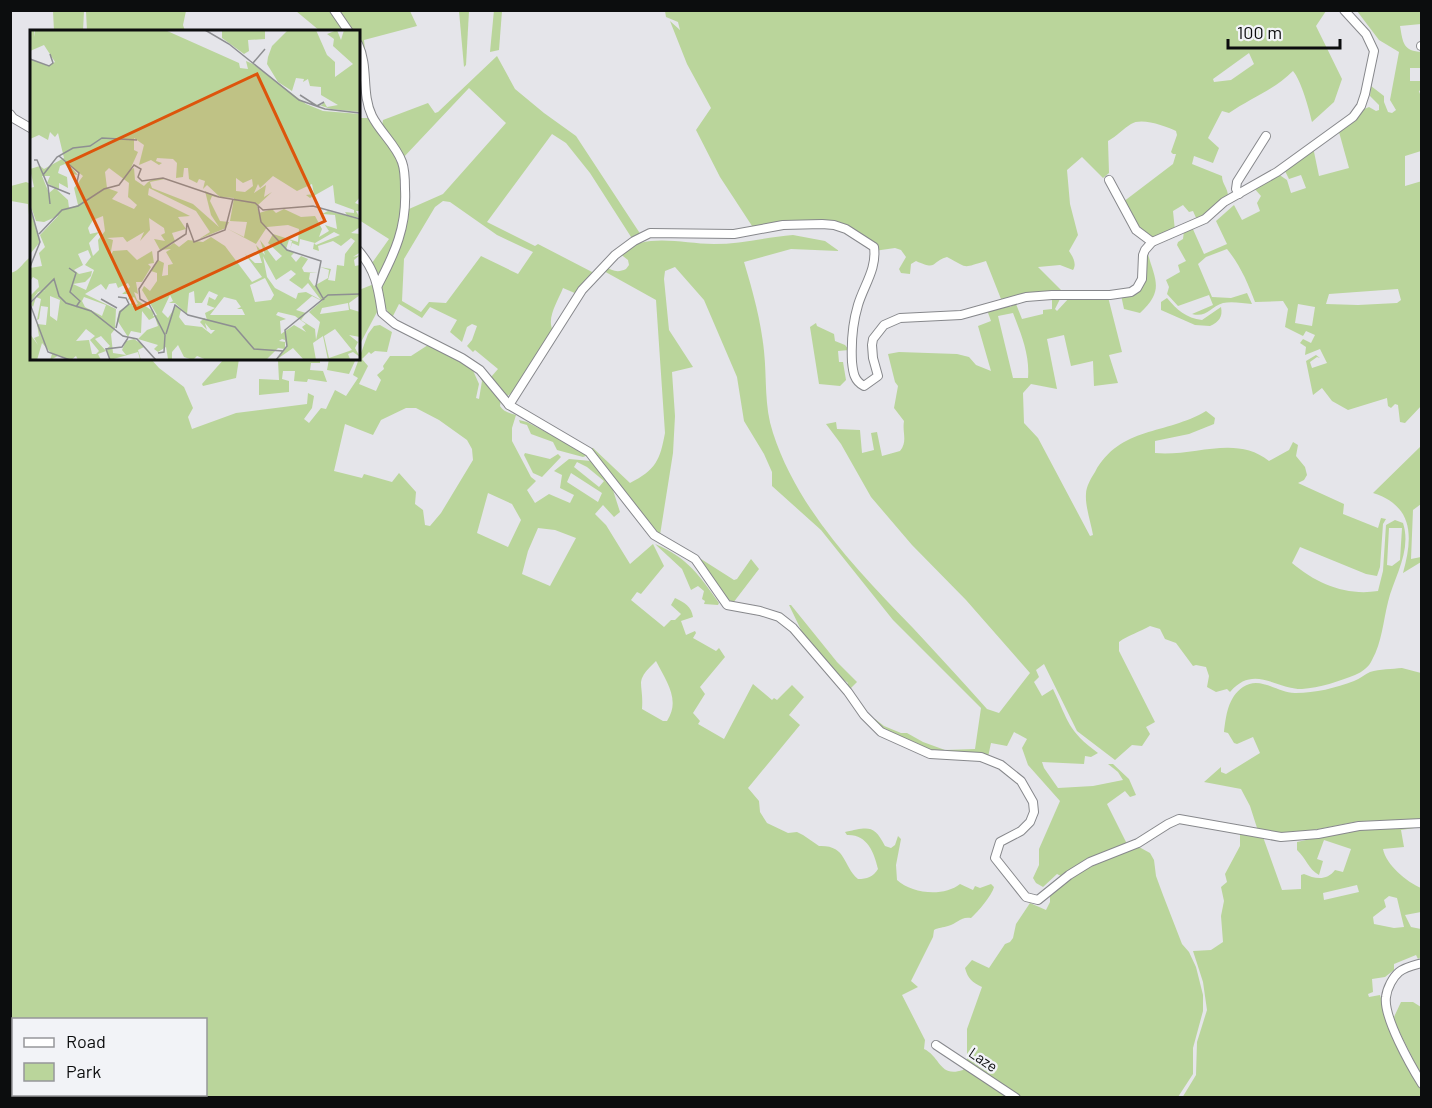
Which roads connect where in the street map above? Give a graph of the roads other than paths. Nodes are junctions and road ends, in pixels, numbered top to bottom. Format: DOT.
graph roads {
  1 [pos="334,10"];
  2 [pos="1344,10"];
  3 [pos="348,30"];
  4 [pos="360,49"];
  5 [pos="10,114"];
  6 [pos="30,128"];
  7 [pos="1266,136"];
  8 [pos="1109,180"];
  9 [pos="1239,194"];
  10 [pos="1152,242"];
  11 [pos="360,252"];
  12 [pos="378,285"];
  13 [pos="509,405"];
  14 [pos="1422,823"];
  15 [pos="1422,963"];
  16 [pos="936,1045"];
  17 [pos="1422,1084"];
  18 [pos="1016,1098"];
  1 -- 3 [label="street"];
  2 -- 9 [label="street"];
  4 -- 12 [label="street"];
  5 -- 6 [label="street"];
  7 -- 9 [label="street"];
  8 -- 10 [label="street"];
  9 -- 10 [label="street"];
  10 -- 13 [label="street"];
  11 -- 12 [label="street"];
  12 -- 13 [label="street"];
  13 -- 14 [label="street"];
  15 -- 17 [label="street"];
  16 -- 18 [label="street, Laze"];
}
